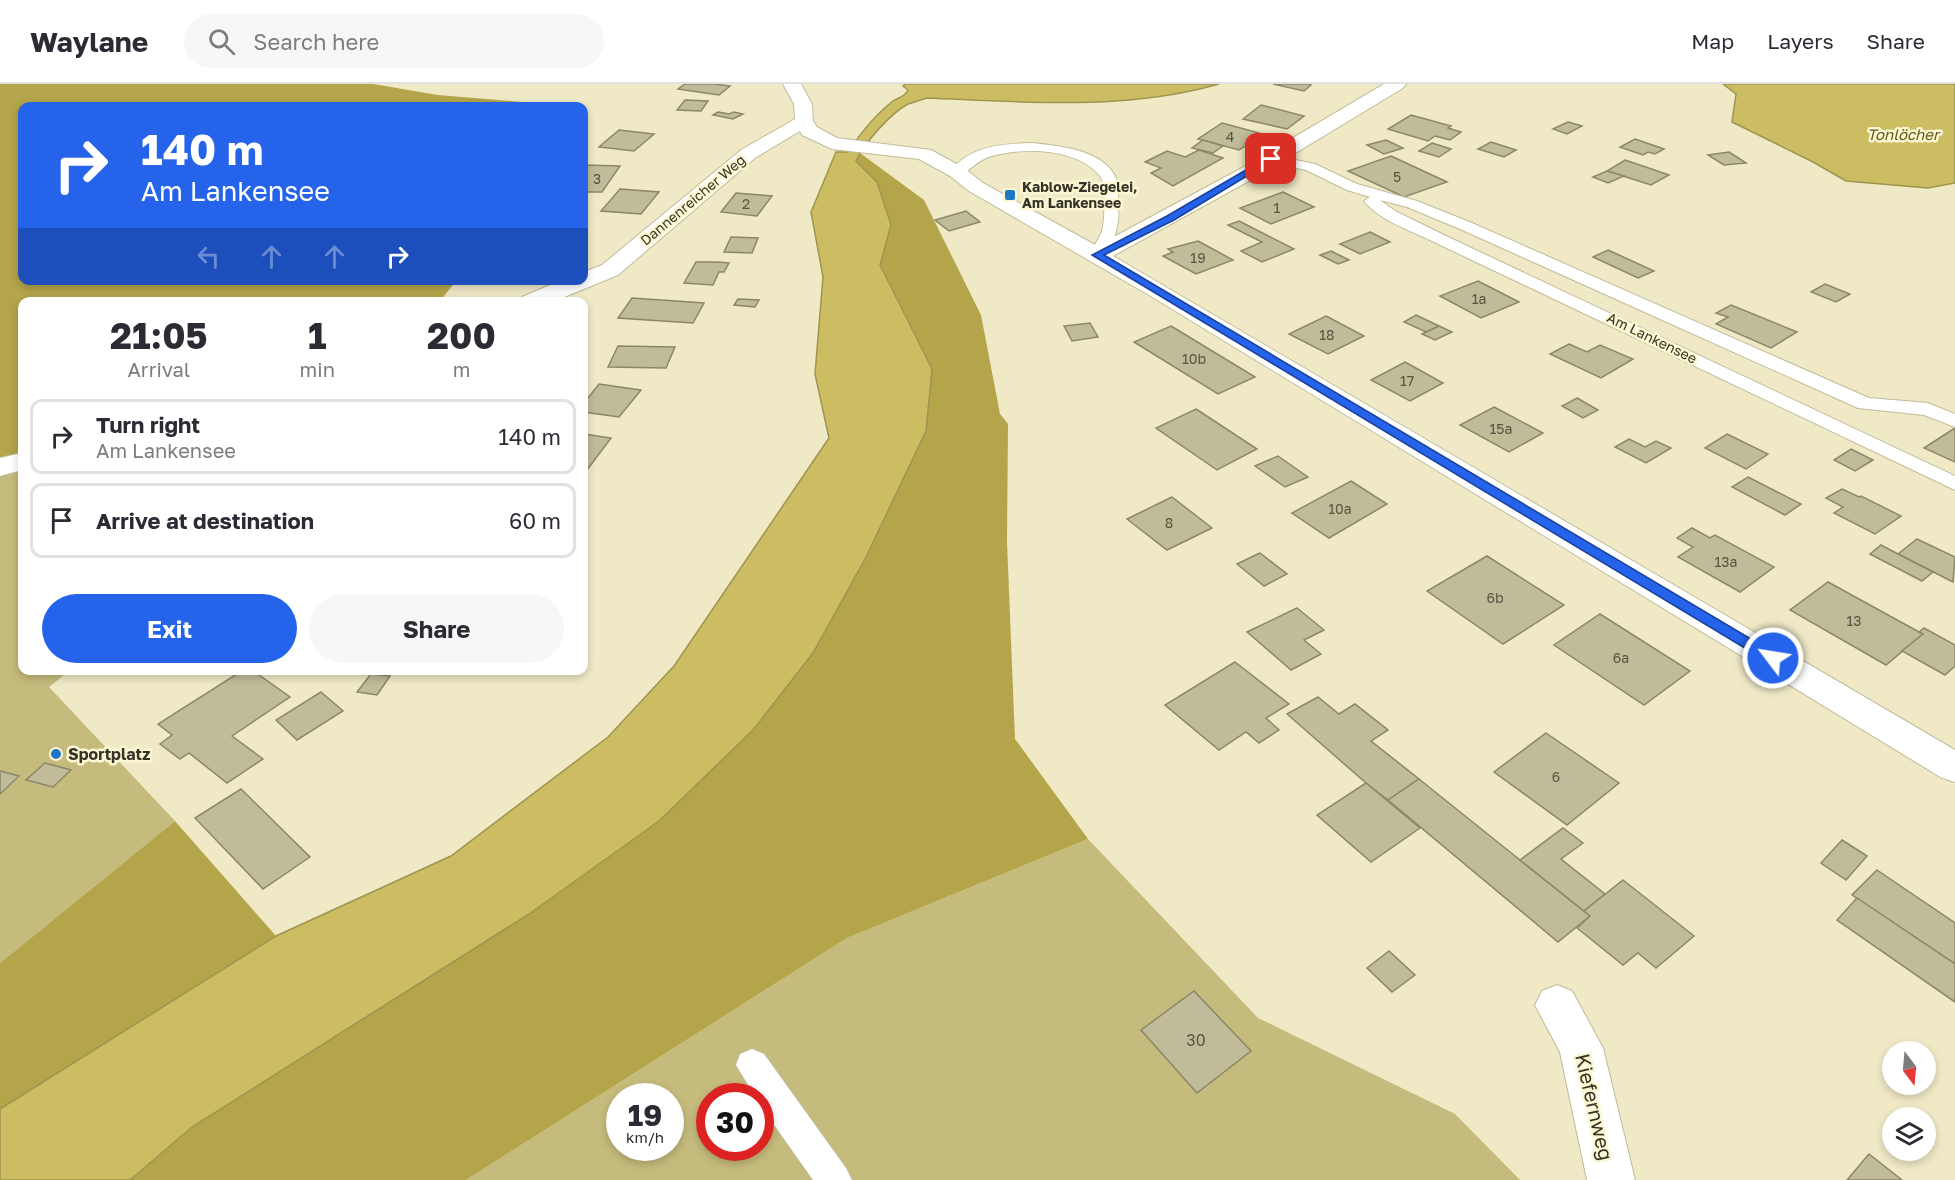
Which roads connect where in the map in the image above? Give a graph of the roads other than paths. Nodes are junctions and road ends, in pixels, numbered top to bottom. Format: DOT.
graph roads {
  1 [pos="792,84"];
  2 [pos="1397,84"];
  3 [pos="804,121"];
  4 [pos="1271,159"];
  5 [pos="957,172"];
  6 [pos="1352,186"];
  7 [pos="1097,255"];
  8 [pos="588,278"];
  9 [pos="571,285"];
  10 [pos="542,297"];
  11 [pos="1955,421"];
  12 [pos="18,462"];
  13 [pos="0,467"];
  14 [pos="1955,484"];
  15 [pos="1955,768"];
  16 [pos="1557,1005"];
  17 [pos="752,1065"];
  18 [pos="834,1180"];
  19 [pos="1611,1180"];
  1 -- 3 [label="street"];
  2 -- 4 [label="street"];
  3 -- 5 [label="street"];
  3 -- 8 [label="street, Dannenreicher Weg"];
  4 -- 6 [label="lane, Am Lankensee"];
  4 -- 7 [label="street"];
  5 -- 7 [label="street"];
  5 -- 7 [label="lane"];
  6 -- 11 [label="lane, Am Lankensee"];
  6 -- 14 [label="lane, Am Lankensee"];
  7 -- 15 [label="street"];
  9 -- 10 [label="street, Dannenreicher Weg"];
  12 -- 13 [label="street"];
  16 -- 19 [label="street, Kiefernweg"];
  17 -- 18 [label="lane"];
}
